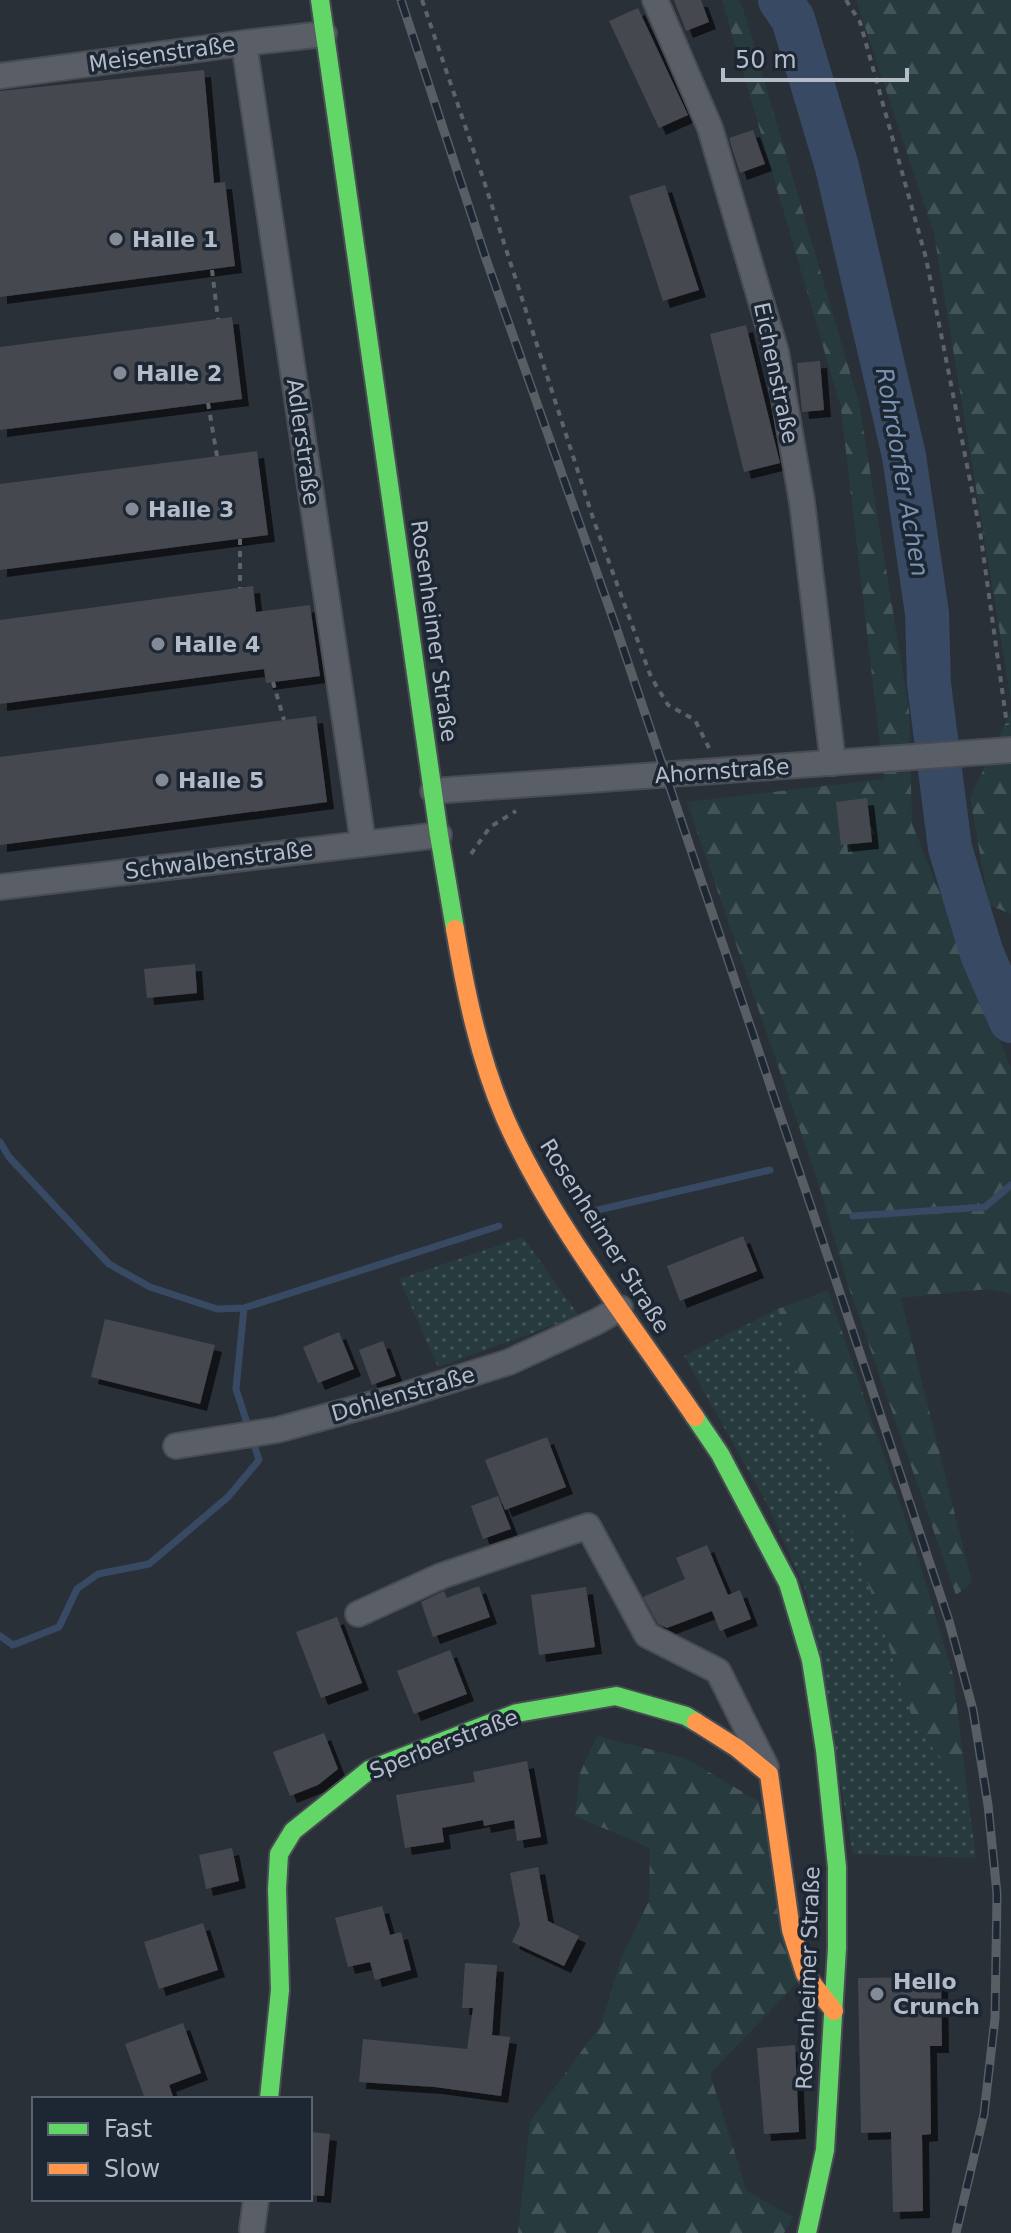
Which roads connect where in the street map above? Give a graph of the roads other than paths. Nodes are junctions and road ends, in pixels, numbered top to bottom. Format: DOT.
graph roads {
  1 [pos="320,0"];
  2 [pos="655,0"];
  3 [pos="324,34"];
  4 [pos="244,43"];
  5 [pos="0,76"];
  6 [pos="1002,750"];
  7 [pos="833,763"];
  8 [pos="433,791"];
  9 [pos="439,835"];
  10 [pos="363,842"];
  11 [pos="0,887"];
  12 [pos="620,1308"];
  13 [pos="176,1446"];
  14 [pos="358,1614"];
  15 [pos="769,1774"];
  16 [pos="834,2011"];
  17 [pos="269,2097"];
  18 [pos="256,2201"];
  19 [pos="252,2229"];
  20 [pos="807,2233"];
  1 -- 3 [label="main road, Rosenheimer Straße"];
  2 -- 7 [label="street, Eichenstraße"];
  3 -- 4 [label="street, Meisenstraße"];
  3 -- 8 [label="main road, Rosenheimer Straße"];
  4 -- 5 [label="street, Meisenstraße"];
  4 -- 10 [label="street, Adlerstraße"];
  6 -- 7 [label="street, Ahornstraße"];
  7 -- 8 [label="street, Ahornstraße"];
  8 -- 9 [label="main road, Rosenheimer Straße"];
  9 -- 10 [label="street, Schwalbenstraße"];
  9 -- 12 [label="main road, Rosenheimer Straße"];
  10 -- 11 [label="street, Schwalbenstraße"];
  12 -- 13 [label="street, Dohlenstraße"];
  12 -- 16 [label="main road, Rosenheimer Straße"];
  14 -- 15 [label="street"];
  15 -- 16 [label="main road"];
  15 -- 17 [label="main road, Sperberstraße"];
  16 -- 20 [label="main road, Rosenheimer Straße"];
  18 -- 19 [label="street"];
}
